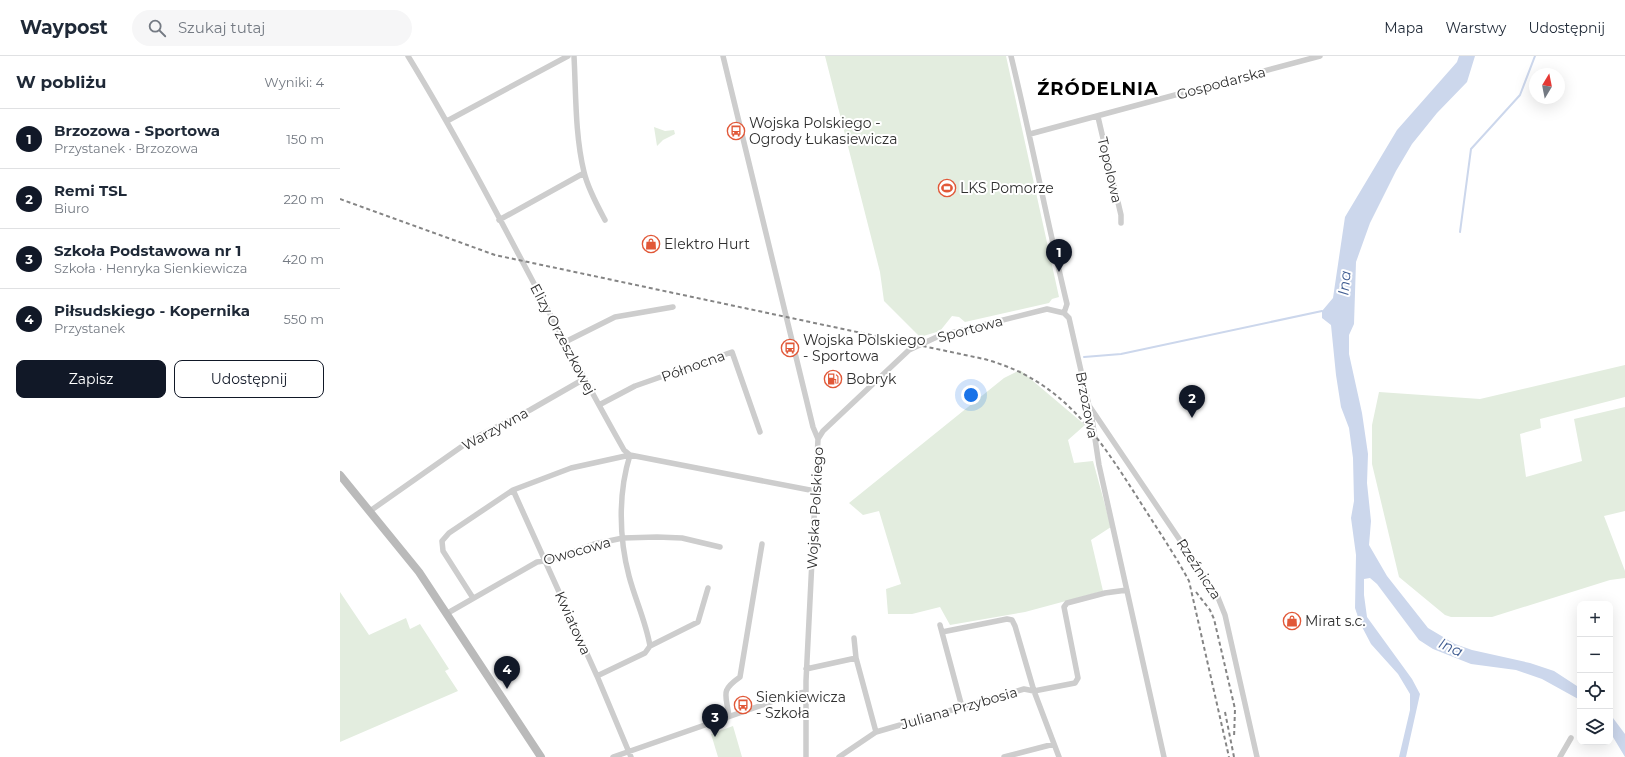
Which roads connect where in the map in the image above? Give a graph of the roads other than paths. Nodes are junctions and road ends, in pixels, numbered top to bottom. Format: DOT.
graph roads {
  1 [pos="408,56"];
  2 [pos="568,56"];
  3 [pos="574,56"];
  4 [pos="723,56"];
  5 [pos="1011,56"];
  6 [pos="1320,56"];
  7 [pos="1098,117"];
  8 [pos="447,122"];
  9 [pos="1030,134"];
  10 [pos="584,173"];
  11 [pos="499,220"];
  12 [pos="605,220"];
  13 [pos="1121,223"];
  14 [pos="673,307"];
  15 [pos="1064,314"];
  16 [pos="565,342"];
  17 [pos="584,379"];
  18 [pos="1088,403"];
  19 [pos="599,405"];
  20 [pos="760,432"];
  21 [pos="818,439"];
  22 [pos="630,455"];
  23 [pos="340,475"];
  24 [pos="513,490"];
  25 [pos="815,491"];
  26 [pos="370,511"];
  27 [pos="623,538"];
  28 [pos="762,544"];
  29 [pos="720,547"];
  30 [pos="544,560"];
  31 [pos="708,588"];
  32 [pos="1127,590"];
  33 [pos="473,598"];
  34 [pos="446,614"];
  35 [pos="940,626"];
  36 [pos="942,632"];
  37 [pos="854,638"];
  38 [pos="650,646"];
  39 [pos="856,658"];
  40 [pos="806,669"];
  41 [pos="597,676"];
  42 [pos="1034,691"];
  43 [pos="805,692"];
  44 [pos="962,707"];
  45 [pos="729,716"];
  46 [pos="876,732"];
  47 [pos="1571,738"];
  48 [pos="1054,744"];
  49 [pos="629,751"];
  50 [pos="541,757"];
  51 [pos="613,757"];
  52 [pos="631,757"];
  53 [pos="806,757"];
  54 [pos="839,757"];
  55 [pos="1004,757"];
  56 [pos="1059,757"];
  57 [pos="1164,757"];
  58 [pos="1257,757"];
  59 [pos="1560,757"];
  1 -- 8 [label="street, Elizy Orzeszkowej"];
  2 -- 8 [label="street"];
  3 -- 10 [label="street"];
  4 -- 21 [label="street, Wojska Polskiego"];
  5 -- 9 [label="street, Brzozowa"];
  6 -- 7 [label="street, Gospodarska"];
  7 -- 9 [label="street, Gospodarska"];
  7 -- 13 [label="street, Topolowa"];
  8 -- 11 [label="street, Elizy Orzeszkowej"];
  9 -- 15 [label="street, Brzozowa"];
  10 -- 11 [label="street"];
  10 -- 12 [label="street"];
  11 -- 16 [label="street, Elizy Orzeszkowej"];
  14 -- 16 [label="street"];
  15 -- 18 [label="street, Brzozowa"];
  15 -- 21 [label="street, Sportowa"];
  16 -- 17 [label="street, Elizy Orzeszkowej"];
  17 -- 19 [label="street, Elizy Orzeszkowej"];
  17 -- 26 [label="street, Warzywna"];
  18 -- 32 [label="street, Brzozowa"];
  18 -- 58 [label="street, Rzeźnicza"];
  19 -- 20 [label="street, Północna"];
  19 -- 22 [label="street, Elizy Orzeszkowej"];
  21 -- 25 [label="street, Wojska Polskiego"];
  22 -- 24 [label="street"];
  22 -- 25 [label="street"];
  22 -- 27 [label="street"];
  23 -- 26 [label="street"];
  24 -- 30 [label="street, Kwiatowa"];
  24 -- 33 [label="street"];
  25 -- 40 [label="street, Wojska Polskiego"];
  26 -- 34 [label="street"];
  27 -- 29 [label="street, Owocowa"];
  27 -- 30 [label="street, Owocowa"];
  27 -- 38 [label="street"];
  28 -- 45 [label="street"];
  30 -- 33 [label="street, Owocowa"];
  30 -- 41 [label="street, Kwiatowa"];
  31 -- 38 [label="street"];
  32 -- 42 [label="street, Juliana Przybosia"];
  32 -- 57 [label="street, Brzozowa"];
  33 -- 34 [label="street, Owocowa"];
  34 -- 50 [label="street"];
  35 -- 36 [label="street"];
  36 -- 42 [label="street"];
  36 -- 44 [label="street"];
  37 -- 39 [label="street"];
  38 -- 41 [label="street"];
  39 -- 40 [label="street"];
  39 -- 46 [label="street"];
  40 -- 43 [label="street, Wojska Polskiego"];
  41 -- 49 [label="street, Kwiatowa"];
  42 -- 44 [label="street, Juliana Przybosia"];
  42 -- 48 [label="street"];
  43 -- 45 [label="street"];
  43 -- 53 [label="street, Wojska Polskiego"];
  44 -- 46 [label="street, Juliana Przybosia"];
  45 -- 49 [label="street"];
  46 -- 54 [label="street, Juliana Przybosia"];
  47 -- 59 [label="street"];
  48 -- 55 [label="street"];
  48 -- 56 [label="street"];
  49 -- 51 [label="street"];
  49 -- 52 [label="street, Kwiatowa"];
}
